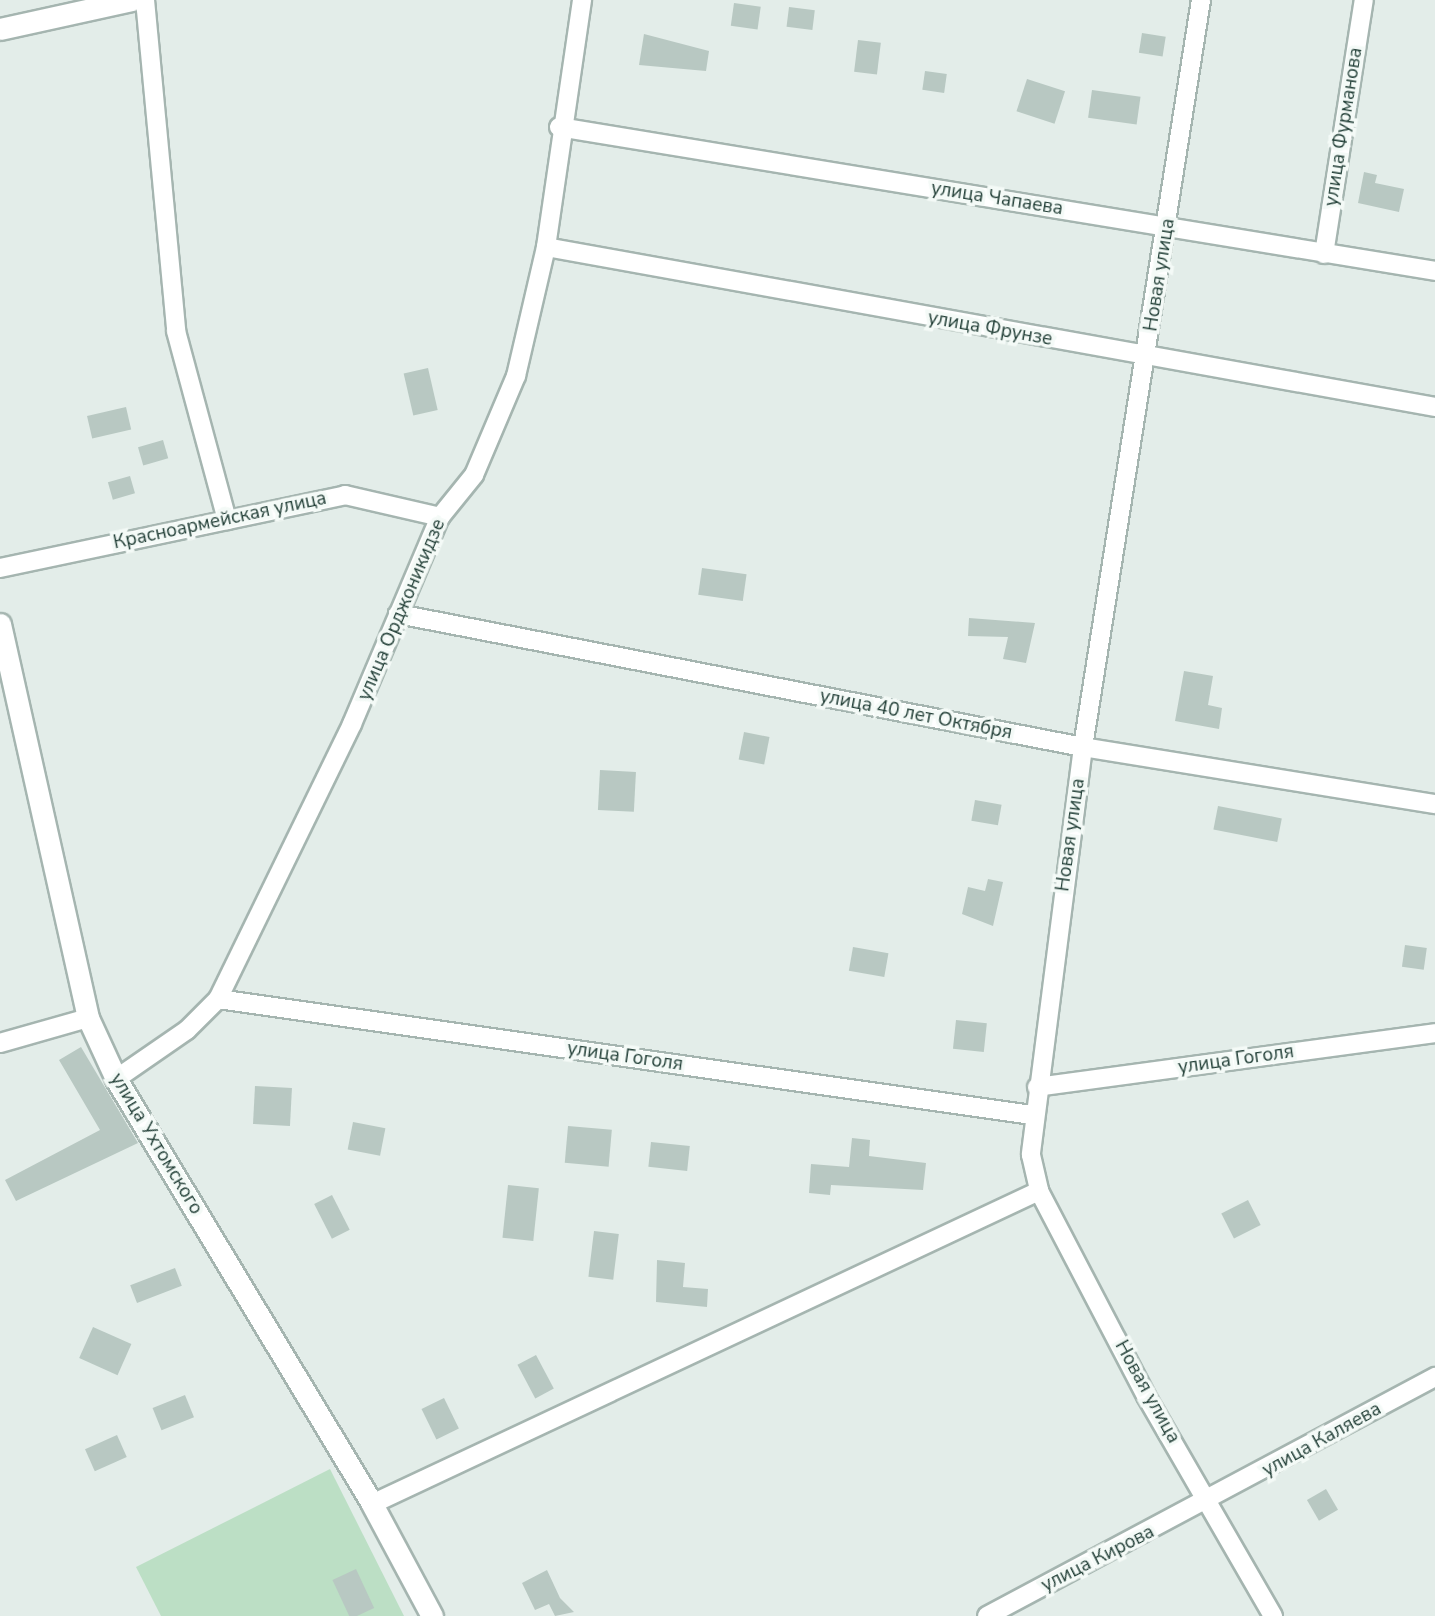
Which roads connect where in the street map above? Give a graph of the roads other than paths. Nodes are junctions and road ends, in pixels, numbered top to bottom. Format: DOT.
graph roads {
  1 [pos="132,0"];
  2 [pos="145,0"];
  3 [pos="582,0"];
  4 [pos="1201,0"];
  5 [pos="1364,0"];
  6 [pos="0,29"];
  7 [pos="559,127"];
  8 [pos="1168,228"];
  9 [pos="546,247"];
  10 [pos="1324,254"];
  11 [pos="1435,271"];
  12 [pos="1147,358"];
  13 [pos="1435,407"];
  14 [pos="440,517"];
  15 [pos="227,520"];
  16 [pos="0,568"];
  17 [pos="398,614"];
  18 [pos="0,624"];
  19 [pos="1083,747"];
  20 [pos="1435,804"];
  21 [pos="218,999"];
  22 [pos="88,1018"];
  23 [pos="1435,1033"];
  24 [pos="0,1043"];
  25 [pos="116,1080"];
  26 [pos="1037,1087"];
  27 [pos="1032,1115"];
  28 [pos="1039,1191"];
  29 [pos="1435,1377"];
  30 [pos="1210,1502"];
  31 [pos="372,1504"];
  32 [pos="432,1616"];
  33 [pos="987,1616"];
  34 [pos="1273,1616"];
  1 -- 6 [label="main road"];
  2 -- 15 [label="street"];
  3 -- 7 [label="street, улица Орджоникидзе"];
  4 -- 8 [label="street, Новая улица"];
  5 -- 10 [label="street, улица Фурманова"];
  7 -- 8 [label="street, улица Чапаева"];
  7 -- 9 [label="street, улица Орджоникидзе"];
  8 -- 10 [label="street, улица Чапаева"];
  8 -- 12 [label="street, Новая улица"];
  9 -- 12 [label="street, улица Фрунзе"];
  9 -- 14 [label="street, улица Орджоникидзе"];
  10 -- 11 [label="street, улица Чапаева"];
  12 -- 13 [label="street, улица Фрунзе"];
  12 -- 19 [label="street, Новая улица"];
  14 -- 15 [label="street, Красноармейская улица"];
  14 -- 17 [label="street, улица Орджоникидзе"];
  15 -- 16 [label="street, Красноармейская улица"];
  17 -- 19 [label="street, улица 40 лет Октября"];
  17 -- 21 [label="street, улица Орджоникидзе"];
  18 -- 22 [label="main road, улица Ухтомского"];
  19 -- 20 [label="street, улица 40 лет Октября"];
  19 -- 26 [label="street, Новая улица"];
  21 -- 25 [label="street, улица Орджоникидзе"];
  21 -- 27 [label="street, улица Гоголя"];
  22 -- 24 [label="street"];
  22 -- 25 [label="main road, улица Ухтомского"];
  23 -- 26 [label="street, улица Гоголя"];
  25 -- 31 [label="main road, улица Ухтомского"];
  26 -- 27 [label="street, Новая улица"];
  27 -- 28 [label="street, Новая улица"];
  28 -- 30 [label="street, Новая улица"];
  28 -- 31 [label="street"];
  29 -- 30 [label="street, улица Каляева"];
  30 -- 33 [label="street, улица Кирова"];
  30 -- 34 [label="street, Новая улица"];
  31 -- 32 [label="main road, улица Ухтомского"];
}
